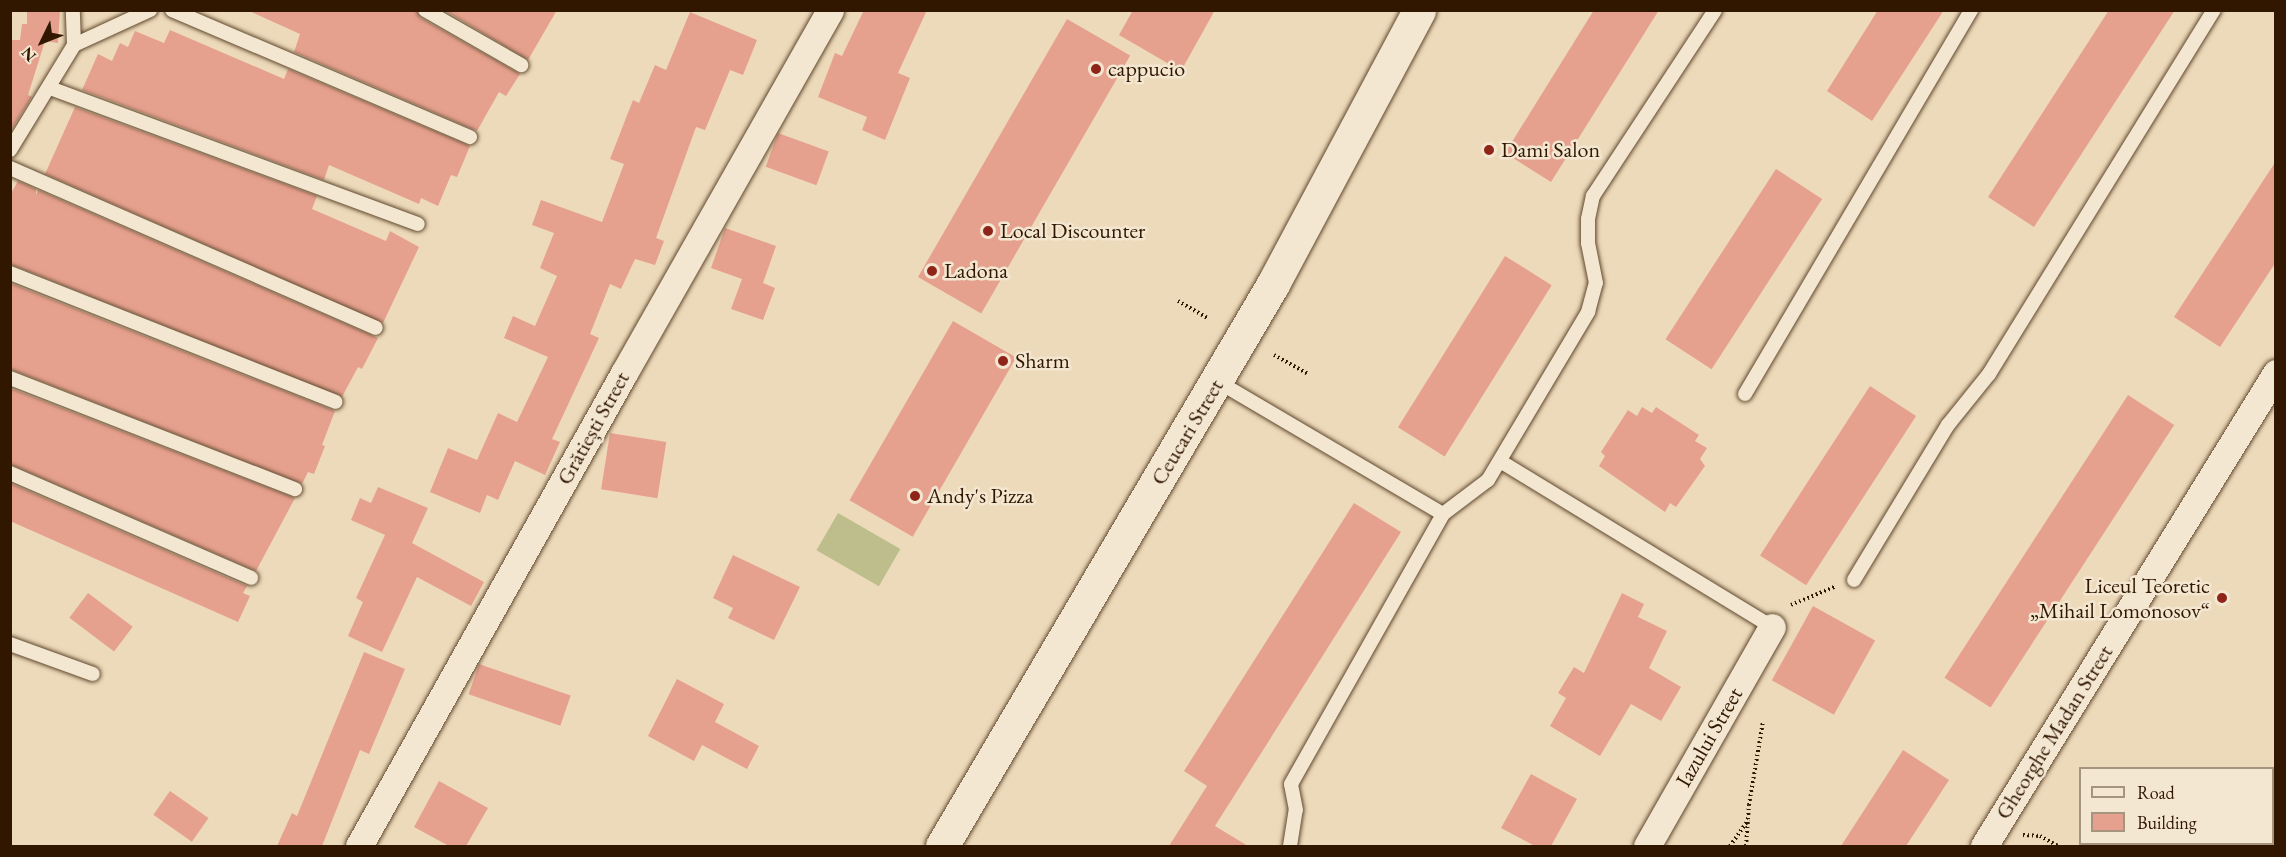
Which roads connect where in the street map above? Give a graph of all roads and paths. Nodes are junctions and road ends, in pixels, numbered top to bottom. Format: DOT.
graph roads {
  1 [pos="74,10"];
  2 [pos="150,10"];
  3 [pos="172,10"];
  4 [pos="425,10"];
  5 [pos="830,10"];
  6 [pos="1419,10"];
  7 [pos="1715,10"];
  8 [pos="1971,10"];
  9 [pos="2214,10"];
  10 [pos="74,45"];
  11 [pos="521,65"];
  12 [pos="50,88"];
  13 [pos="470,137"];
  14 [pos="10,150"];
  15 [pos="10,168"];
  16 [pos="418,224"];
  17 [pos="10,273"];
  18 [pos="1178,301"];
  19 [pos="1208,318"];
  20 [pos="376,328"];
  21 [pos="1274,355"];
  22 [pos="1307,373"];
  23 [pos="2276,373"];
  24 [pos="10,378"];
  25 [pos="1217,381"];
  26 [pos="1745,394"];
  27 [pos="335,402"];
  28 [pos="1500,461"];
  29 [pos="10,473"];
  30 [pos="295,489"];
  31 [pos="1443,514"];
  32 [pos="251,578"];
  33 [pos="1854,580"];
  34 [pos="1772,627"];
  35 [pos="10,644"];
  36 [pos="93,674"];
  37 [pos="1763,721"];
  38 [pos="1748,819"];
  39 [pos="359,846"];
  40 [pos="942,846"];
  41 [pos="1290,846"];
  42 [pos="1647,846"];
  43 [pos="1730,846"];
  44 [pos="1746,846"];
  45 [pos="1984,846"];
  1 -- 10 [label="lane"];
  2 -- 10 [label="lane"];
  3 -- 13 [label="lane"];
  4 -- 11 [label="lane"];
  5 -- 39 [label="street, Grătiești Street"];
  6 -- 25 [label="street, Ceucari Street"];
  7 -- 28 [label="lane"];
  8 -- 26 [label="lane"];
  9 -- 33 [label="lane"];
  10 -- 12 [label="lane"];
  12 -- 14 [label="lane"];
  12 -- 16 [label="lane"];
  15 -- 20 [label="lane"];
  17 -- 27 [label="lane"];
  18 -- 19 [label="path"];
  21 -- 22 [label="path"];
  23 -- 45 [label="street, Gheorghe Madan Street"];
  24 -- 30 [label="lane"];
  25 -- 31 [label="lane"];
  25 -- 40 [label="street, Ceucari Street"];
  28 -- 31 [label="lane"];
  28 -- 34 [label="lane"];
  29 -- 32 [label="lane"];
  31 -- 41 [label="lane"];
  33 -- 34 [label="path"];
  34 -- 42 [label="street, Iazului Street"];
  35 -- 36 [label="lane"];
  37 -- 38 [label="path"];
  38 -- 43 [label="path"];
  38 -- 44 [label="path"];
}
